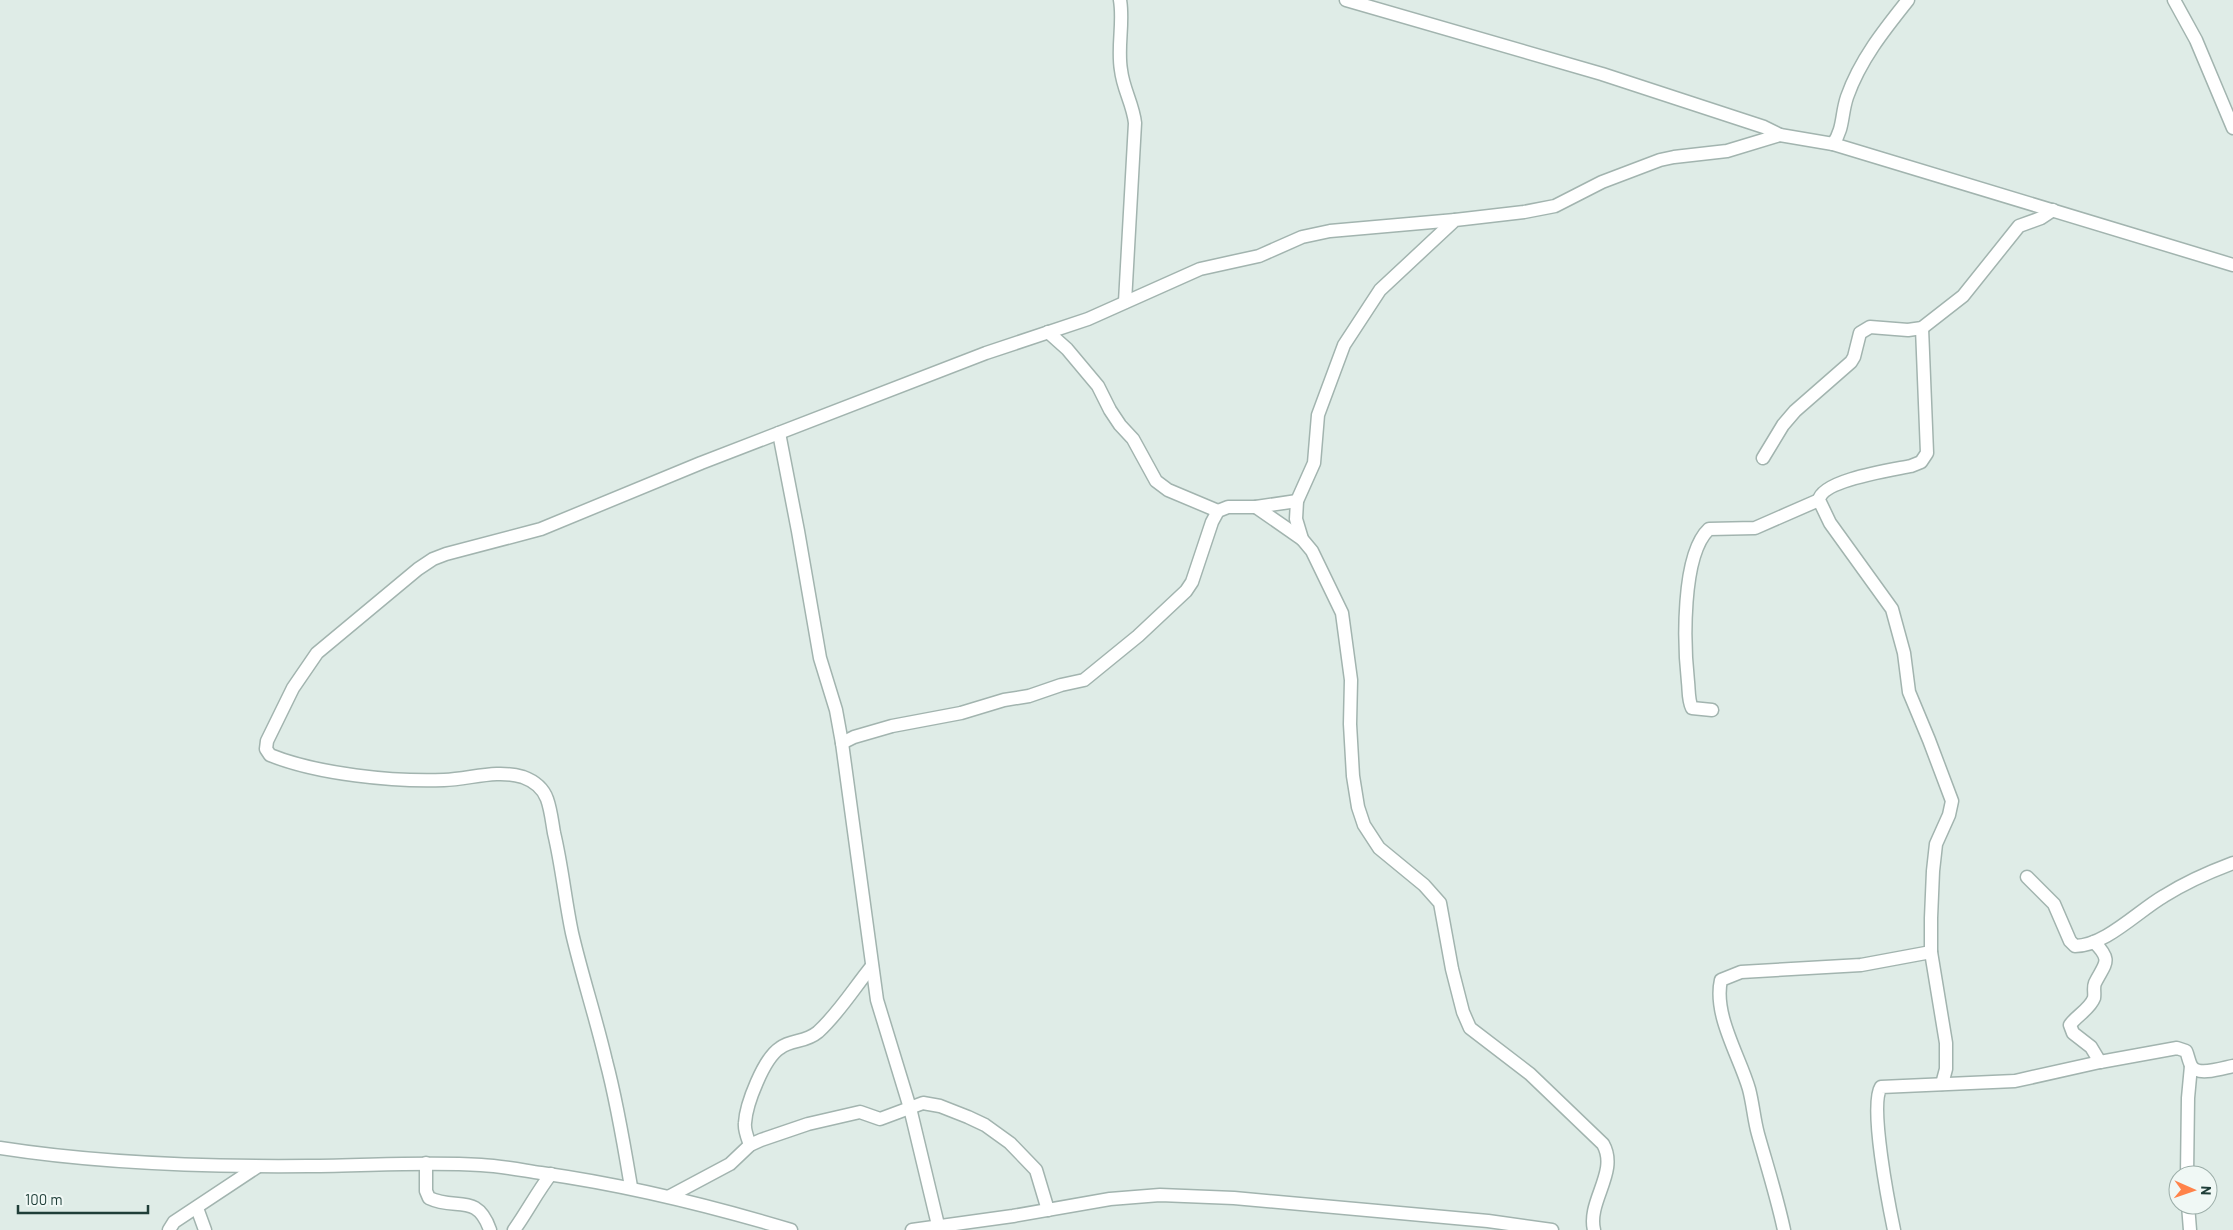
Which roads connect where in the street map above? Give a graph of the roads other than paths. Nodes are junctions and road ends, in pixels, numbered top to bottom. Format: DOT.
graph roads {
  1 [pos="1120,0"];
  2 [pos="1346,0"];
  3 [pos="1908,0"];
  4 [pos="2174,0"];
  5 [pos="2233,128"];
  6 [pos="1780,135"];
  7 [pos="1832,144"];
  8 [pos="2053,210"];
  9 [pos="1455,220"];
  10 [pos="2233,265"];
  11 [pos="1125,302"];
  12 [pos="1922,328"];
  13 [pos="1048,332"];
  14 [pos="779,433"];
  15 [pos="1763,458"];
  16 [pos="1819,500"];
  17 [pos="1297,501"];
  18 [pos="1256,507"];
  19 [pos="1218,511"];
  20 [pos="1302,539"];
  21 [pos="1712,710"];
  22 [pos="842,743"];
  23 [pos="2233,863"];
  24 [pos="2027,877"];
  25 [pos="2094,942"];
  26 [pos="1931,952"];
  27 [pos="872,966"];
  28 [pos="2100,1062"];
  29 [pos="2233,1066"];
  30 [pos="2197,1068"];
  31 [pos="1942,1084"];
  32 [pos="910,1108"];
  33 [pos="750,1145"];
  34 [pos="0,1148"];
  35 [pos="426,1163"];
  36 [pos="2187,1165"];
  37 [pos="258,1167"];
  38 [pos="551,1174"];
  39 [pos="631,1187"];
  40 [pos="670,1196"];
  41 [pos="196,1208"];
  42 [pos="1048,1210"];
  43 [pos="2189,1215"];
  44 [pos="938,1225"];
  45 [pos="169,1230"];
  46 [pos="205,1230"];
  47 [pos="490,1230"];
  48 [pos="514,1230"];
  49 [pos="791,1230"];
  50 [pos="912,1230"];
  51 [pos="1552,1230"];
  52 [pos="1594,1230"];
  53 [pos="1784,1230"];
  54 [pos="1894,1230"];
  55 [pos="2190,1230"];
  1 -- 11 [label="street"];
  2 -- 6 [label="street"];
  3 -- 7 [label="street"];
  4 -- 5 [label="street"];
  6 -- 7 [label="street"];
  6 -- 9 [label="street"];
  7 -- 8 [label="street"];
  8 -- 10 [label="street"];
  8 -- 12 [label="street"];
  9 -- 11 [label="street"];
  9 -- 17 [label="street"];
  11 -- 13 [label="street"];
  12 -- 15 [label="street"];
  12 -- 16 [label="street"];
  13 -- 14 [label="street"];
  13 -- 19 [label="street"];
  14 -- 22 [label="street"];
  14 -- 39 [label="street"];
  16 -- 21 [label="street"];
  16 -- 26 [label="street"];
  17 -- 18 [label="street"];
  17 -- 20 [label="street"];
  18 -- 19 [label="street"];
  18 -- 20 [label="street"];
  19 -- 22 [label="street"];
  20 -- 52 [label="street"];
  22 -- 27 [label="street"];
  23 -- 25 [label="street"];
  24 -- 25 [label="street"];
  25 -- 28 [label="street"];
  26 -- 31 [label="street"];
  26 -- 53 [label="street"];
  27 -- 32 [label="street"];
  27 -- 33 [label="street"];
  28 -- 30 [label="street"];
  28 -- 31 [label="street"];
  29 -- 30 [label="street"];
  30 -- 36 [label="street"];
  31 -- 54 [label="street"];
  32 -- 33 [label="street"];
  32 -- 42 [label="street"];
  32 -- 44 [label="street"];
  33 -- 40 [label="street"];
  34 -- 37 [label="street"];
  35 -- 37 [label="street"];
  35 -- 38 [label="street"];
  35 -- 47 [label="street"];
  37 -- 41 [label="street"];
  38 -- 39 [label="street"];
  38 -- 48 [label="street"];
  39 -- 40 [label="street"];
  40 -- 49 [label="street"];
  41 -- 45 [label="street"];
  41 -- 46 [label="street"];
  42 -- 44 [label="street"];
  42 -- 51 [label="street"];
  43 -- 55 [label="street"];
  44 -- 50 [label="street"];
}
